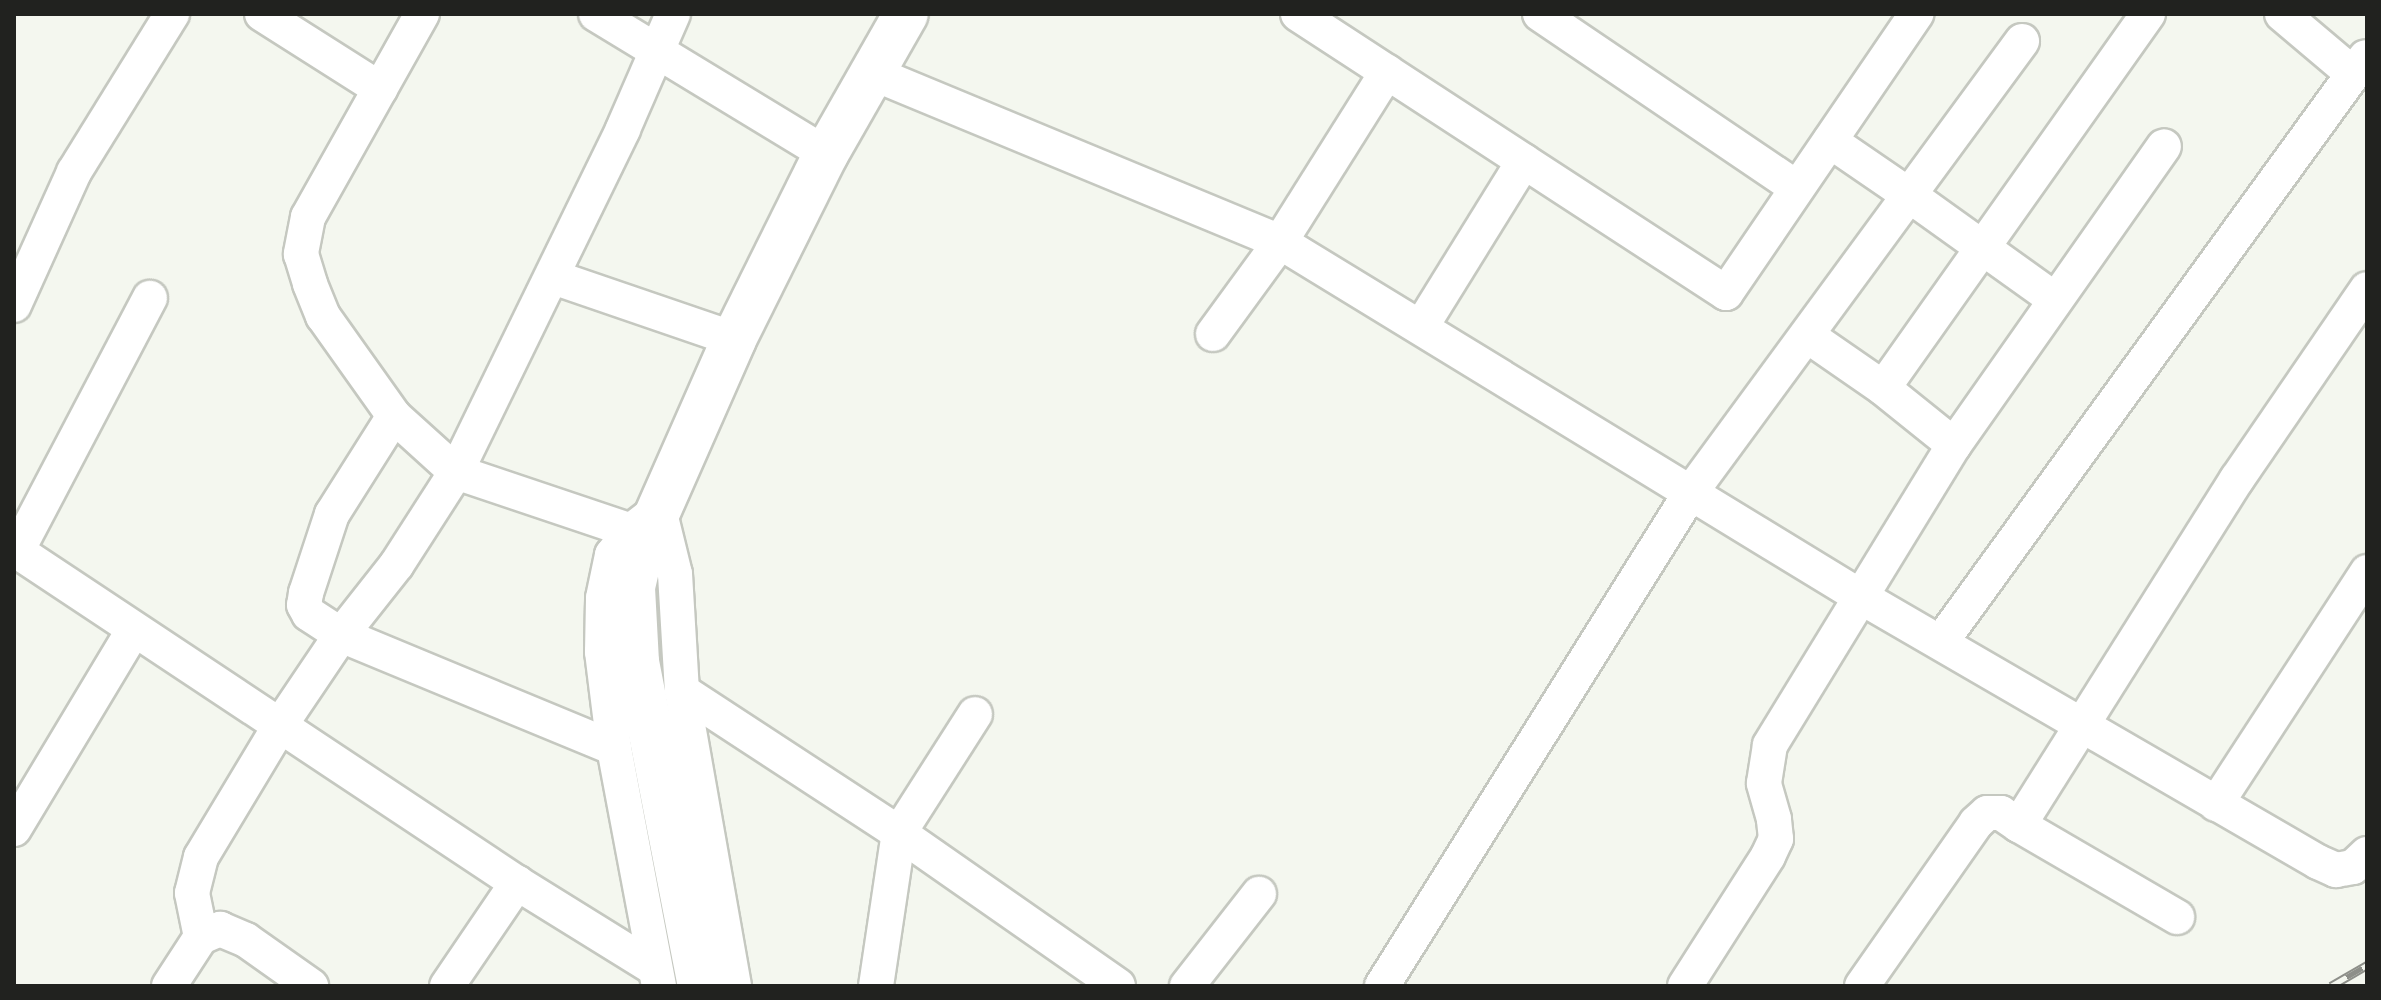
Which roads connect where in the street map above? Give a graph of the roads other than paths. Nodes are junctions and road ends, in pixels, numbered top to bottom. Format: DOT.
graph roads {
  1 [pos="172,14"];
  2 [pos="262,14"];
  3 [pos="422,14"];
  4 [pos="596,14"];
  5 [pos="673,14"];
  6 [pos="906,14"];
  7 [pos="1298,14"];
  8 [pos="1540,14"];
  9 [pos="1916,14"];
  10 [pos="2148,14"];
  11 [pos="2282,14"];
  12 [pos="2022,41"];
  13 [pos="657,50"];
  14 [pos="2360,65"];
  15 [pos="870,72"];
  16 [pos="1387,72"];
  17 [pos="380,89"];
  18 [pos="1830,141"];
  19 [pos="2164,146"];
  20 [pos="826,154"];
  21 [pos="1524,161"];
  22 [pos="1797,188"];
  23 [pos="1909,195"];
  24 [pos="1280,242"];
  25 [pos="1983,246"];
  26 [pos="553,277"];
  27 [pos="2367,289"];
  28 [pos="150,298"];
  29 [pos="2054,299"];
  30 [pos="14,305"];
  31 [pos="1421,327"];
  32 [pos="1213,334"];
  33 [pos="1808,336"];
  34 [pos="734,339"];
  35 [pos="1883,388"];
  36 [pos="394,416"];
  37 [pos="1954,445"];
  38 [pos="456,472"];
  39 [pos="1691,492"];
  40 [pos="645,520"];
  41 [pos="15,550"];
  42 [pos="2367,572"];
  43 [pos="1861,597"];
  44 [pos="134,629"];
  45 [pos="341,635"];
  46 [pos="1941,642"];
  47 [pos="682,691"];
  48 [pos="975,714"];
  49 [pos="2081,723"];
  50 [pos="281,724"];
  51 [pos="614,748"];
  52 [pos="24,786"];
  53 [pos="2216,804"];
  54 [pos="2019,825"];
  55 [pos="14,829"];
  56 [pos="899,833"];
  57 [pos="2367,854"];
  58 [pos="517,883"];
  59 [pos="1259,894"];
  60 [pos="2177,917"];
  61 [pos="201,937"];
  62 [pos="657,977"];
  63 [pos="169,986"];
  64 [pos="311,986"];
  65 [pos="447,986"];
  66 [pos="700,986"];
  67 [pos="734,986"];
  68 [pos="876,986"];
  69 [pos="1118,986"];
  70 [pos="1187,986"];
  71 [pos="1382,986"];
  72 [pos="1685,986"];
  73 [pos="1862,986"];
  1 -- 30 [label="street"];
  2 -- 17 [label="street"];
  3 -- 17 [label="street"];
  4 -- 13 [label="street"];
  5 -- 13 [label="street"];
  6 -- 15 [label="street"];
  7 -- 16 [label="street"];
  8 -- 22 [label="street"];
  9 -- 18 [label="street"];
  10 -- 25 [label="street"];
  11 -- 14 [label="street"];
  12 -- 23 [label="street"];
  13 -- 20 [label="street"];
  13 -- 26 [label="street"];
  14 -- 46 [label="street"];
  15 -- 20 [label="street"];
  15 -- 24 [label="street"];
  16 -- 21 [label="street"];
  16 -- 24 [label="street"];
  17 -- 36 [label="street"];
  18 -- 22 [label="street"];
  18 -- 23 [label="street"];
  19 -- 29 [label="street"];
  20 -- 34 [label="street"];
  21 -- 22 [label="street"];
  21 -- 31 [label="street"];
  23 -- 25 [label="street"];
  23 -- 33 [label="street"];
  24 -- 31 [label="street"];
  24 -- 32 [label="street"];
  25 -- 29 [label="street"];
  25 -- 35 [label="street"];
  26 -- 34 [label="street"];
  26 -- 38 [label="street"];
  27 -- 49 [label="street"];
  28 -- 41 [label="street"];
  29 -- 37 [label="street"];
  31 -- 39 [label="street"];
  33 -- 35 [label="street"];
  33 -- 39 [label="street"];
  34 -- 40 [label="street"];
  35 -- 37 [label="street"];
  36 -- 38 [label="street"];
  36 -- 45 [label="street"];
  37 -- 43 [label="street"];
  38 -- 40 [label="street"];
  38 -- 45 [label="street"];
  39 -- 43 [label="street"];
  39 -- 71 [label="street"];
  40 -- 47 [label="street"];
  40 -- 51 [label="street"];
  40 -- 66 [label="street"];
  41 -- 44 [label="street"];
  42 -- 53 [label="street"];
  43 -- 46 [label="street"];
  43 -- 72 [label="street"];
  44 -- 50 [label="street"];
  44 -- 52 [label="street"];
  45 -- 50 [label="street"];
  45 -- 51 [label="street"];
  46 -- 49 [label="street"];
  47 -- 56 [label="street"];
  47 -- 67 [label="street"];
  48 -- 56 [label="street"];
  49 -- 53 [label="street"];
  49 -- 54 [label="street"];
  50 -- 58 [label="street"];
  50 -- 61 [label="street"];
  51 -- 62 [label="street"];
  52 -- 55 [label="street"];
  53 -- 57 [label="street"];
  54 -- 60 [label="street"];
  54 -- 73 [label="street"];
  56 -- 68 [label="street"];
  56 -- 69 [label="street"];
  58 -- 62 [label="street"];
  58 -- 65 [label="street"];
  59 -- 70 [label="street"];
  61 -- 63 [label="street"];
  61 -- 64 [label="street"];
}
